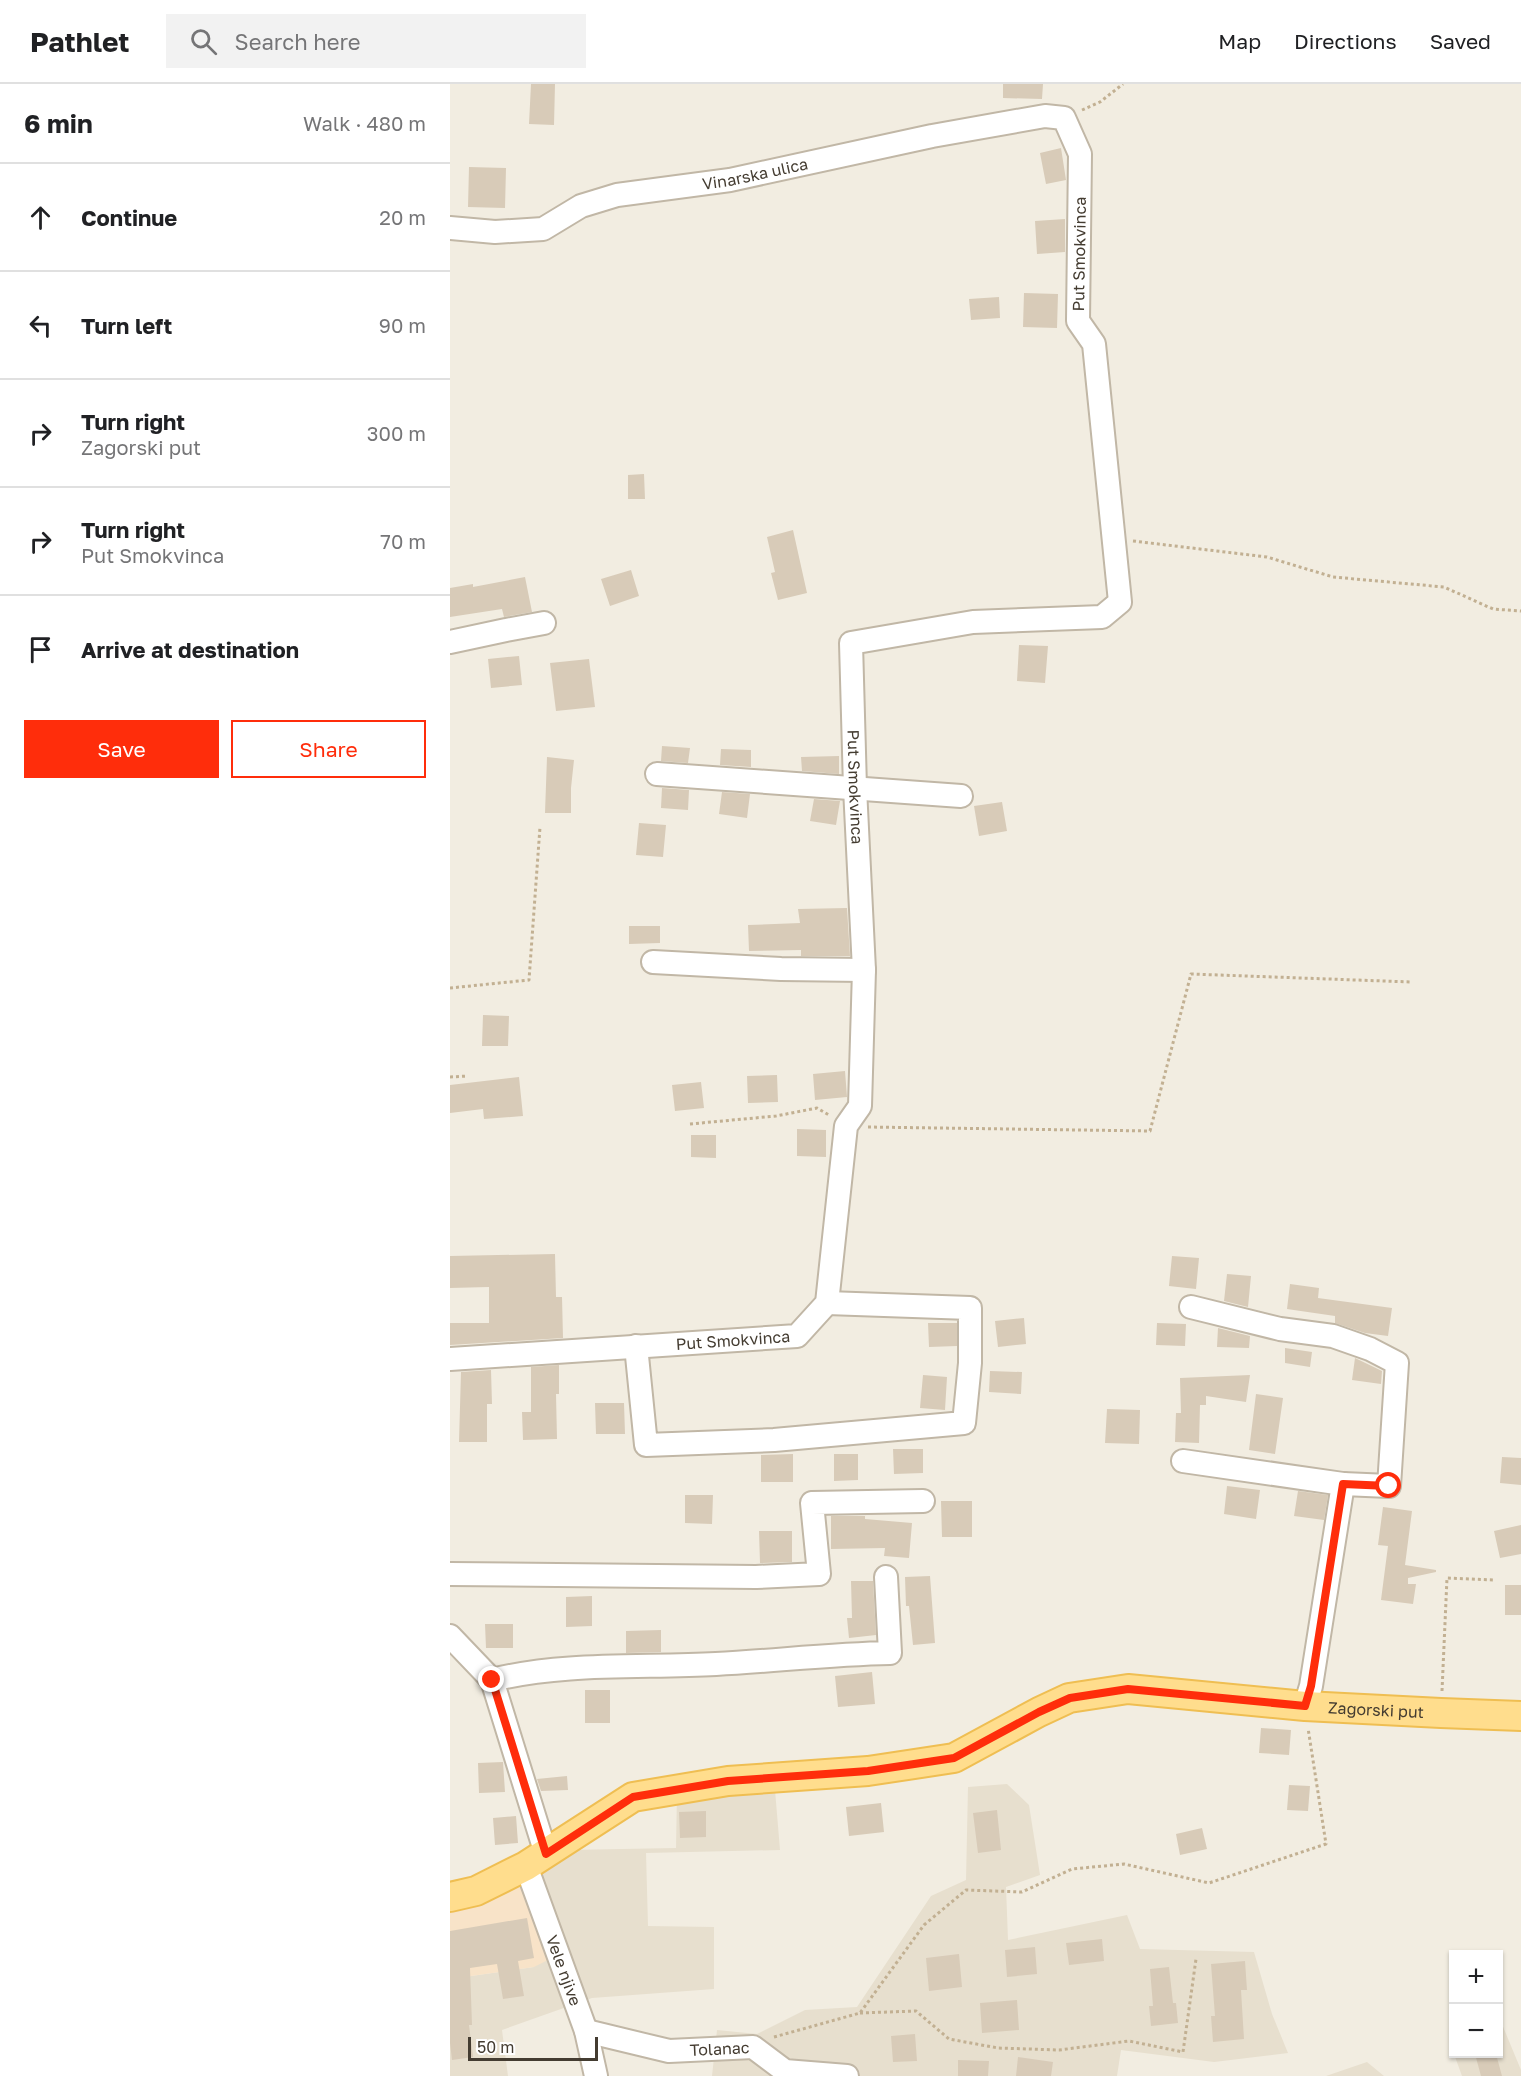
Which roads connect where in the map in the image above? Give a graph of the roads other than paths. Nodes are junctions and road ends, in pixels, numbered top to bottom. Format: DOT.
graph roads {
  1 [pos="1064,118"];
  2 [pos="450,228"];
  3 [pos="544,623"];
  4 [pos="450,642"];
  5 [pos="657,774"];
  6 [pos="855,788"];
  7 [pos="961,796"];
  8 [pos="652,962"];
  9 [pos="864,970"];
  10 [pos="827,1303"];
  11 [pos="1191,1307"];
  12 [pos="636,1346"];
  13 [pos="450,1359"];
  14 [pos="1183,1461"];
  15 [pos="1343,1484"];
  16 [pos="923,1501"];
  17 [pos="450,1574"];
  18 [pos="886,1577"];
  19 [pos="450,1636"];
  20 [pos="492,1680"];
  21 [pos="1305,1706"];
  22 [pos="1521,1716"];
  23 [pos="536,1860"];
  24 [pos="450,1897"];
  25 [pos="586,2031"];
  26 [pos="596,2076"];
  27 [pos="847,2076"];
  1 -- 2 [label="street, Vinarska ulica"];
  1 -- 6 [label="street, Put Smokvinca"];
  3 -- 4 [label="street"];
  5 -- 6 [label="street"];
  6 -- 7 [label="street"];
  6 -- 9 [label="street, Put Smokvinca"];
  8 -- 9 [label="street"];
  9 -- 10 [label="street, Put Smokvinca"];
  10 -- 12 [label="street, Put Smokvinca"];
  10 -- 12 [label="street"];
  11 -- 15 [label="street"];
  12 -- 13 [label="street, Put Smokvinca"];
  14 -- 15 [label="street"];
  15 -- 21 [label="street"];
  16 -- 17 [label="street"];
  18 -- 20 [label="street"];
  19 -- 20 [label="street"];
  20 -- 23 [label="street"];
  21 -- 22 [label="main road, Zagorski put"];
  21 -- 23 [label="main road, Zagorski put"];
  23 -- 24 [label="main road, Zagorski put"];
  23 -- 25 [label="street, Vele njive"];
  25 -- 26 [label="street, Vele njive"];
  25 -- 27 [label="street, Tolanac"];
}
